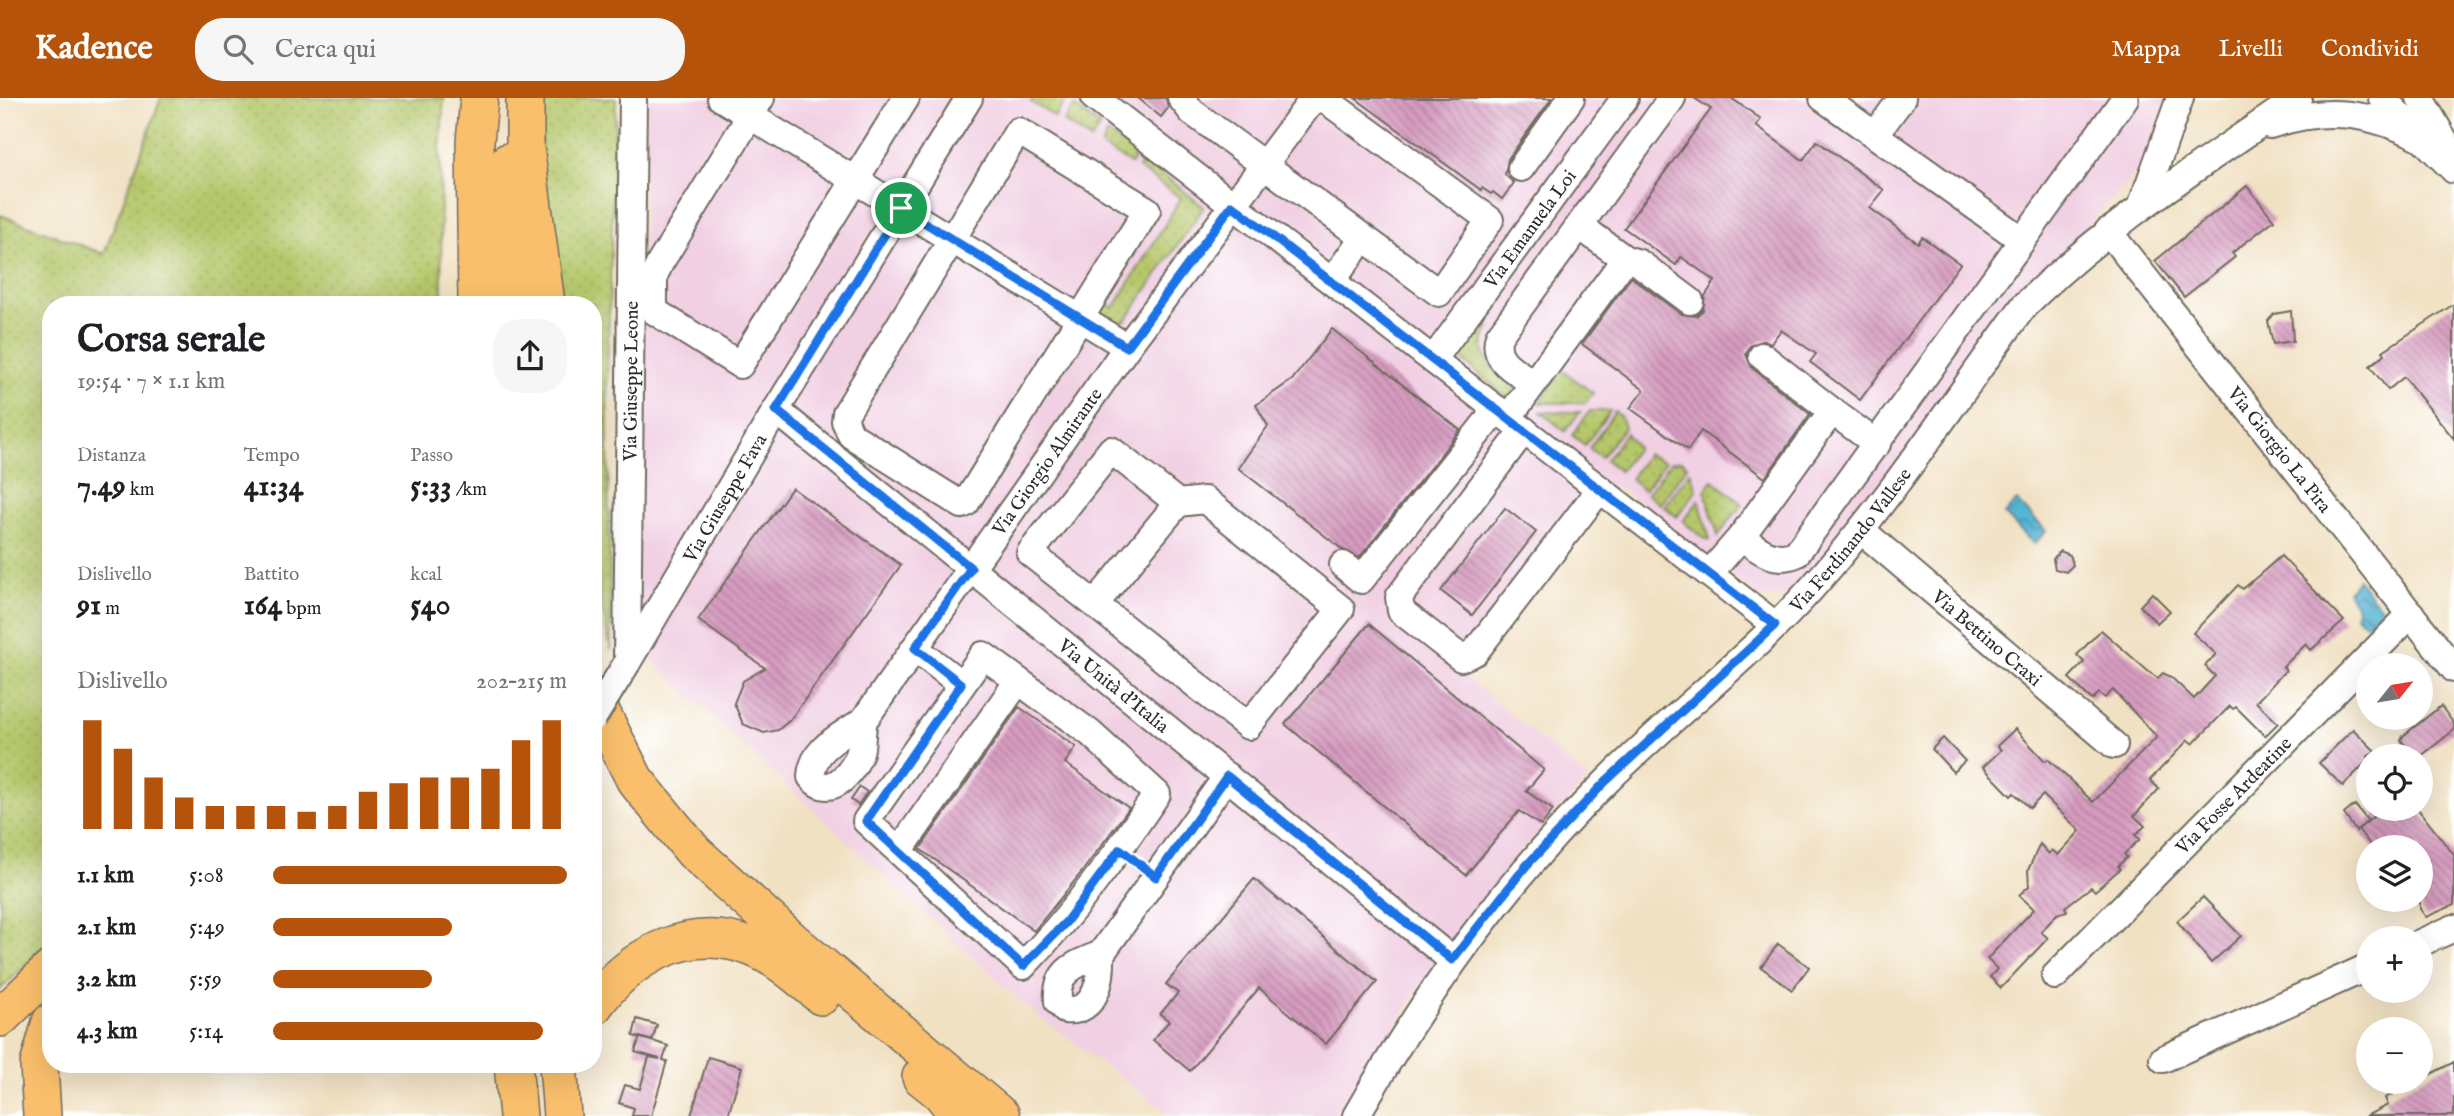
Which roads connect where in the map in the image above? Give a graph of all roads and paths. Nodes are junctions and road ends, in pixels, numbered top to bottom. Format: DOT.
graph roads {
  1 [pos="479,98"];
  2 [pos="511,98"];
  3 [pos="525,98"];
  4 [pos="632,98"];
  5 [pos="720,98"];
  6 [pos="906,98"];
  7 [pos="969,98"];
  8 [pos="1095,98"];
  9 [pos="1181,98"];
  10 [pos="1314,98"];
  11 [pos="1323,98"];
  12 [pos="1571,98"];
  13 [pos="1625,98"];
  14 [pos="1672,98"];
  15 [pos="1823,98"];
  16 [pos="1902,98"];
  17 [pos="2125,98"];
  18 [pos="2180,98"];
  19 [pos="2298,98"];
  20 [pos="2382,98"];
  21 [pos="2420,98"];
  22 [pos="2426,98"];
  23 [pos="755,107"];
  24 [pos="2428,130"];
  25 [pos="2248,132"];
  26 [pos="1875,135"];
  27 [pos="475,142"];
  28 [pos="2454,156"];
  29 [pos="1264,166"];
  30 [pos="1521,168"];
  31 [pos="2454,170"];
  32 [pos="855,180"];
  33 [pos="2142,204"];
  34 [pos="1232,205"];
  35 [pos="901,208"];
  36 [pos="1581,227"];
  37 [pos="2108,230"];
  38 [pos="950,238"];
  39 [pos="1363,238"];
  40 [pos="2022,240"];
  41 [pos="1625,259"];
  42 [pos="1332,281"];
  43 [pos="466,296"];
  44 [pos="477,296"];
  45 [pos="508,296"];
  46 [pos="545,296"];
  47 [pos="1690,301"];
  48 [pos="1081,319"];
  49 [pos="1127,347"];
  50 [pos="1762,356"];
  51 [pos="1433,360"];
  52 [pos="1533,383"];
  53 [pos="776,410"];
  54 [pos="1832,411"];
  55 [pos="1510,419"];
  56 [pos="1063,439"];
  57 [pos="1877,444"];
  58 [pos="1099,467"];
  59 [pos="1040,471"];
  60 [pos="1600,489"];
  61 [pos="1074,497"];
  62 [pos="1178,503"];
  63 [pos="1861,530"];
  64 [pos="1741,537"];
  65 [pos="1343,565"];
  66 [pos="971,568"];
  67 [pos="1709,574"];
  68 [pos="1095,604"];
  69 [pos="2411,614"];
  70 [pos="1775,625"];
  71 [pos="915,648"];
  72 [pos="627,663"];
  73 [pos="2454,668"];
  74 [pos="1018,681"];
  75 [pos="961,684"];
  76 [pos="602,703"];
  77 [pos="602,714"];
  78 [pos="863,720"];
  79 [pos="2114,745"];
  80 [pos="1227,776"];
  81 [pos="1120,849"];
  82 [pos="900,850"];
  83 [pos="1156,877"];
  84 [pos="2454,928"];
  85 [pos="2433,937"];
  86 [pos="1101,954"];
  87 [pos="1452,960"];
  88 [pos="2356,972"];
  89 [pos="2055,976"];
  90 [pos="42,978"];
  91 [pos="602,997"];
  92 [pos="0,1018"];
  93 [pos="42,1054"];
  94 [pos="2162,1059"];
  95 [pos="514,1073"];
  96 [pos="527,1073"];
  97 [pos="559,1073"];
  98 [pos="575,1073"];
  99 [pos="41,1116"];
  100 [pos="518,1116"];
  101 [pos="530,1116"];
  102 [pos="562,1116"];
  103 [pos="575,1116"];
  104 [pos="959,1116"];
  105 [pos="1001,1116"];
  106 [pos="1356,1116"];
  1 -- 27 [label="highway"];
  2 -- 45 [label="highway"];
  3 -- 46 [label="highway"];
  4 -- 72 [label="street, Via Giuseppe Leone"];
  5 -- 23 [label="street"];
  6 -- 32 [label="street"];
  7 -- 35 [label="street, Via Giuseppe Fava"];
  8 -- 34 [label="street"];
  9 -- 29 [label="street"];
  10 -- 29 [label="street, Via Giorgio Almirante"];
  11 -- 39 [label="street"];
  12 -- 30 [label="street"];
  13 -- 51 [label="street, Via Emanuela Loi"];
  14 -- 36 [label="street"];
  15 -- 26 [label="street"];
  16 -- 26 [label="street"];
  17 -- 40 [label="street"];
  18 -- 33 [label="street"];
  19 -- 25 [label="street, Via Ferdinando Vallese"];
  20 -- 24 [label="street"];
  21 -- 24 [label="street"];
  22 -- 24 [label="street"];
  23 -- 32 [label="street"];
  23 -- 32 [label="street"];
  24 -- 25 [label="street"];
  24 -- 28 [label="street"];
  24 -- 31 [label="street"];
  25 -- 33 [label="street, Via Ferdinando Vallese"];
  26 -- 40 [label="street"];
  27 -- 43 [label="highway"];
  27 -- 44 [label="highway"];
  29 -- 34 [label="street, Via Giorgio Almirante"];
  29 -- 39 [label="street"];
  32 -- 35 [label="street"];
  33 -- 37 [label="street, Via Ferdinando Vallese"];
  34 -- 42 [label="street"];
  34 -- 49 [label="street, Via Giorgio Almirante"];
  35 -- 38 [label="street"];
  35 -- 53 [label="street, Via Giuseppe Fava"];
  36 -- 41 [label="street"];
  36 -- 52 [label="street"];
  37 -- 63 [label="street, Via Ferdinando Vallese"];
  37 -- 69 [label="street, Via Giorgio La Pira"];
  38 -- 48 [label="street"];
  38 -- 48 [label="street"];
  38 -- 48 [label="street"];
  39 -- 42 [label="street"];
  40 -- 57 [label="street"];
  41 -- 47 [label="street"];
  41 -- 52 [label="street"];
  42 -- 51 [label="street"];
  48 -- 49 [label="street"];
  49 -- 56 [label="street, Via Giorgio Almirante"];
  50 -- 54 [label="street"];
  51 -- 55 [label="street"];
  52 -- 55 [label="street"];
  53 -- 66 [label="street, Via Unità d'Italia"];
  53 -- 72 [label="street, Via Giuseppe Fava"];
  54 -- 57 [label="street"];
  54 -- 64 [label="street"];
  55 -- 60 [label="street"];
  55 -- 60 [label="street"];
  55 -- 65 [label="street"];
  56 -- 58 [label="street"];
  56 -- 59 [label="street, Via Giorgio Almirante"];
  57 -- 64 [label="street"];
  58 -- 61 [label="street"];
  58 -- 62 [label="street"];
  59 -- 61 [label="street"];
  59 -- 66 [label="street, Via Giorgio Almirante"];
  60 -- 67 [label="street"];
  61 -- 68 [label="street"];
  62 -- 68 [label="street"];
  62 -- 68 [label="street"];
  63 -- 70 [label="street, Via Ferdinando Vallese"];
  63 -- 79 [label="street, Via Bettino Craxi"];
  64 -- 67 [label="street"];
  66 -- 71 [label="street, Via Giorgio Almirante"];
  66 -- 80 [label="street, Via Unità d'Italia"];
  67 -- 70 [label="street"];
  69 -- 73 [label="street, Via Giorgio La Pira"];
  69 -- 89 [label="street, Via Fosse Ardeatine"];
  70 -- 87 [label="street, Via Ferdinando Vallese"];
  71 -- 75 [label="street"];
  71 -- 78 [label="street, Via Giorgio Almirante"];
  72 -- 76 [label="street, Via Giuseppe Fava, bridge"];
  74 -- 75 [label="street"];
  74 -- 81 [label="street"];
  74 -- 82 [label="street"];
  75 -- 82 [label="street"];
  77 -- 105 [label="highway"];
  80 -- 83 [label="street"];
  80 -- 87 [label="street, Via Unità d'Italia"];
  81 -- 82 [label="street"];
  81 -- 83 [label="street"];
  83 -- 86 [label="street"];
  84 -- 85 [label="street"];
  87 -- 106 [label="street, Via Ferdinando Vallese"];
  88 -- 94 [label="street"];
  90 -- 92 [label="highway"];
  91 -- 104 [label="highway"];
  93 -- 99 [label="highway"];
  95 -- 100 [label="highway"];
  96 -- 101 [label="highway"];
  97 -- 102 [label="highway"];
  98 -- 103 [label="highway"];
}
